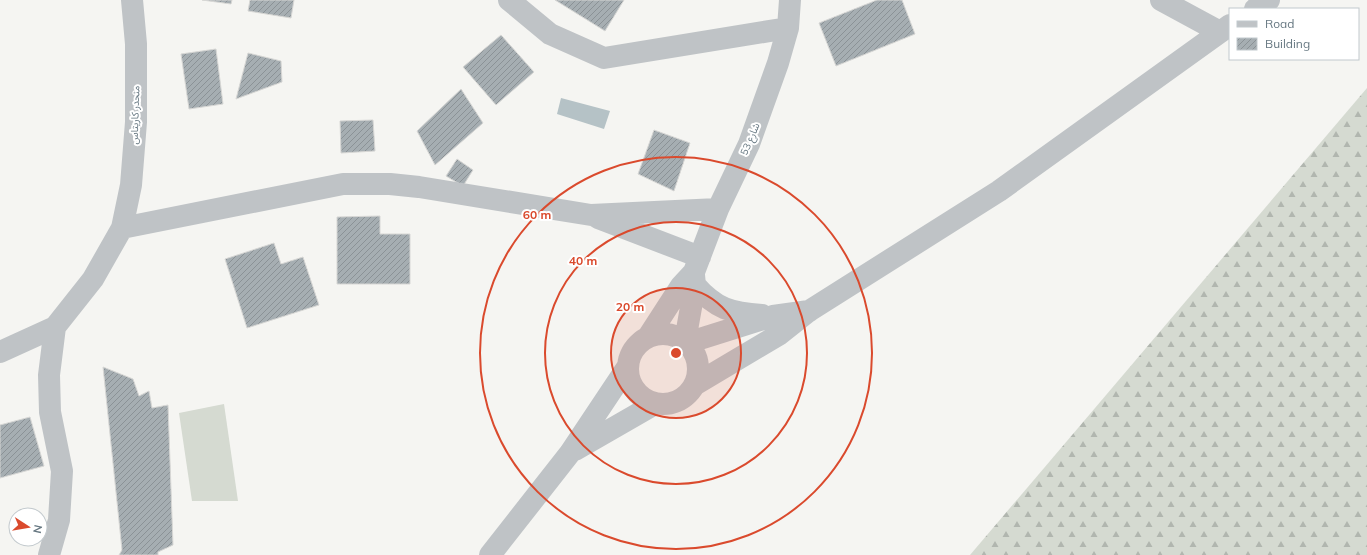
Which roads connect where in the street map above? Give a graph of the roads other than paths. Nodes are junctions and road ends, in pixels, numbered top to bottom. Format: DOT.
graph roads {
  1 [pos="132,0"];
  2 [pos="509,0"];
  3 [pos="790,0"];
  4 [pos="1161,0"];
  5 [pos="1269,0"];
  6 [pos="1257,8"];
  7 [pos="788,28"];
  8 [pos="1225,29"];
  9 [pos="718,209"];
  10 [pos="591,215"];
  11 [pos="122,228"];
  12 [pos="696,271"];
  13 [pos="809,311"];
  14 [pos="773,316"];
  15 [pos="55,328"];
  16 [pos="648,338"];
  17 [pos="686,342"];
  18 [pos="0,352"];
  19 [pos="628,366"];
  20 [pos="696,384"];
  21 [pos="655,404"];
  22 [pos="570,453"];
  23 [pos="49,555"];
  24 [pos="490,555"];
  1 -- 11 [label="street, منحدر كاريتاس"];
  2 -- 7 [label="street"];
  3 -- 7 [label="street, شارع 53"];
  4 -- 8 [label="street"];
  5 -- 6 [label="street"];
  7 -- 9 [label="street, شارع 53"];
  8 -- 13 [label="street"];
  9 -- 10 [label="street"];
  9 -- 12 [label="street, شارع 53"];
  10 -- 11 [label="street"];
  10 -- 12 [label="street"];
  11 -- 15 [label="street, منحدر كاريتاس"];
  12 -- 14 [label="street"];
  12 -- 16 [label="street"];
  12 -- 17 [label="street"];
  13 -- 14 [label="street"];
  13 -- 20 [label="street"];
  14 -- 17 [label="street"];
  15 -- 18 [label="street"];
  15 -- 23 [label="street"];
  16 -- 17 [label="street"];
  16 -- 19 [label="street"];
  17 -- 20 [label="street"];
  19 -- 21 [label="street"];
  19 -- 22 [label="street"];
  20 -- 21 [label="street"];
  21 -- 22 [label="street"];
  22 -- 24 [label="street"];
}
